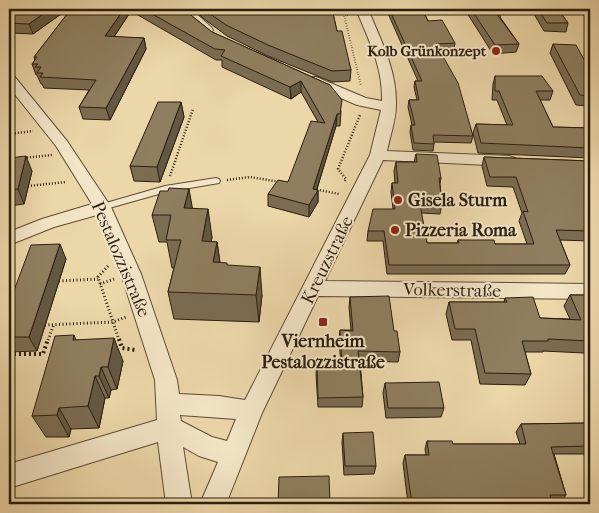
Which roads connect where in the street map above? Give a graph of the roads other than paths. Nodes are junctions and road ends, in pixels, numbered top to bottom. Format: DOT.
graph roads {
  1 [pos="185,9"];
  2 [pos="362,9"];
  3 [pos="216,36"];
  4 [pos="300,75"];
  5 [pos="9,79"];
  6 [pos="16,100"];
  7 [pos="389,107"];
  8 [pos="378,156"];
  9 [pos="521,161"];
  10 [pos="216,181"];
  11 [pos="102,207"];
  12 [pos="9,239"];
  13 [pos="314,288"];
  14 [pos="590,292"];
  15 [pos="251,411"];
  16 [pos="169,416"];
  17 [pos="233,454"];
  18 [pos="9,476"];
  19 [pos="179,504"];
  20 [pos="213,504"];
  1 -- 3 [label="street"];
  2 -- 7 [label="street, Kreuzstraße"];
  4 -- 7 [label="street"];
  5 -- 6 [label="street, Pestalozzistraße"];
  6 -- 11 [label="street, Pestalozzistraße"];
  7 -- 8 [label="street, Kreuzstraße"];
  8 -- 9 [label="street"];
  8 -- 13 [label="street, Kreuzstraße"];
  10 -- 11 [label="lane"];
  11 -- 12 [label="street"];
  11 -- 16 [label="street, Pestalozzistraße"];
  13 -- 14 [label="street, Volkerstraße"];
  13 -- 15 [label="street, Kreuzstraße"];
  15 -- 16 [label="street"];
  15 -- 17 [label="street, Kreuzstraße"];
  16 -- 17 [label="street"];
  16 -- 18 [label="street"];
  16 -- 19 [label="street, Pestalozzistraße"];
  17 -- 20 [label="street, Kreuzstraße"];
}
